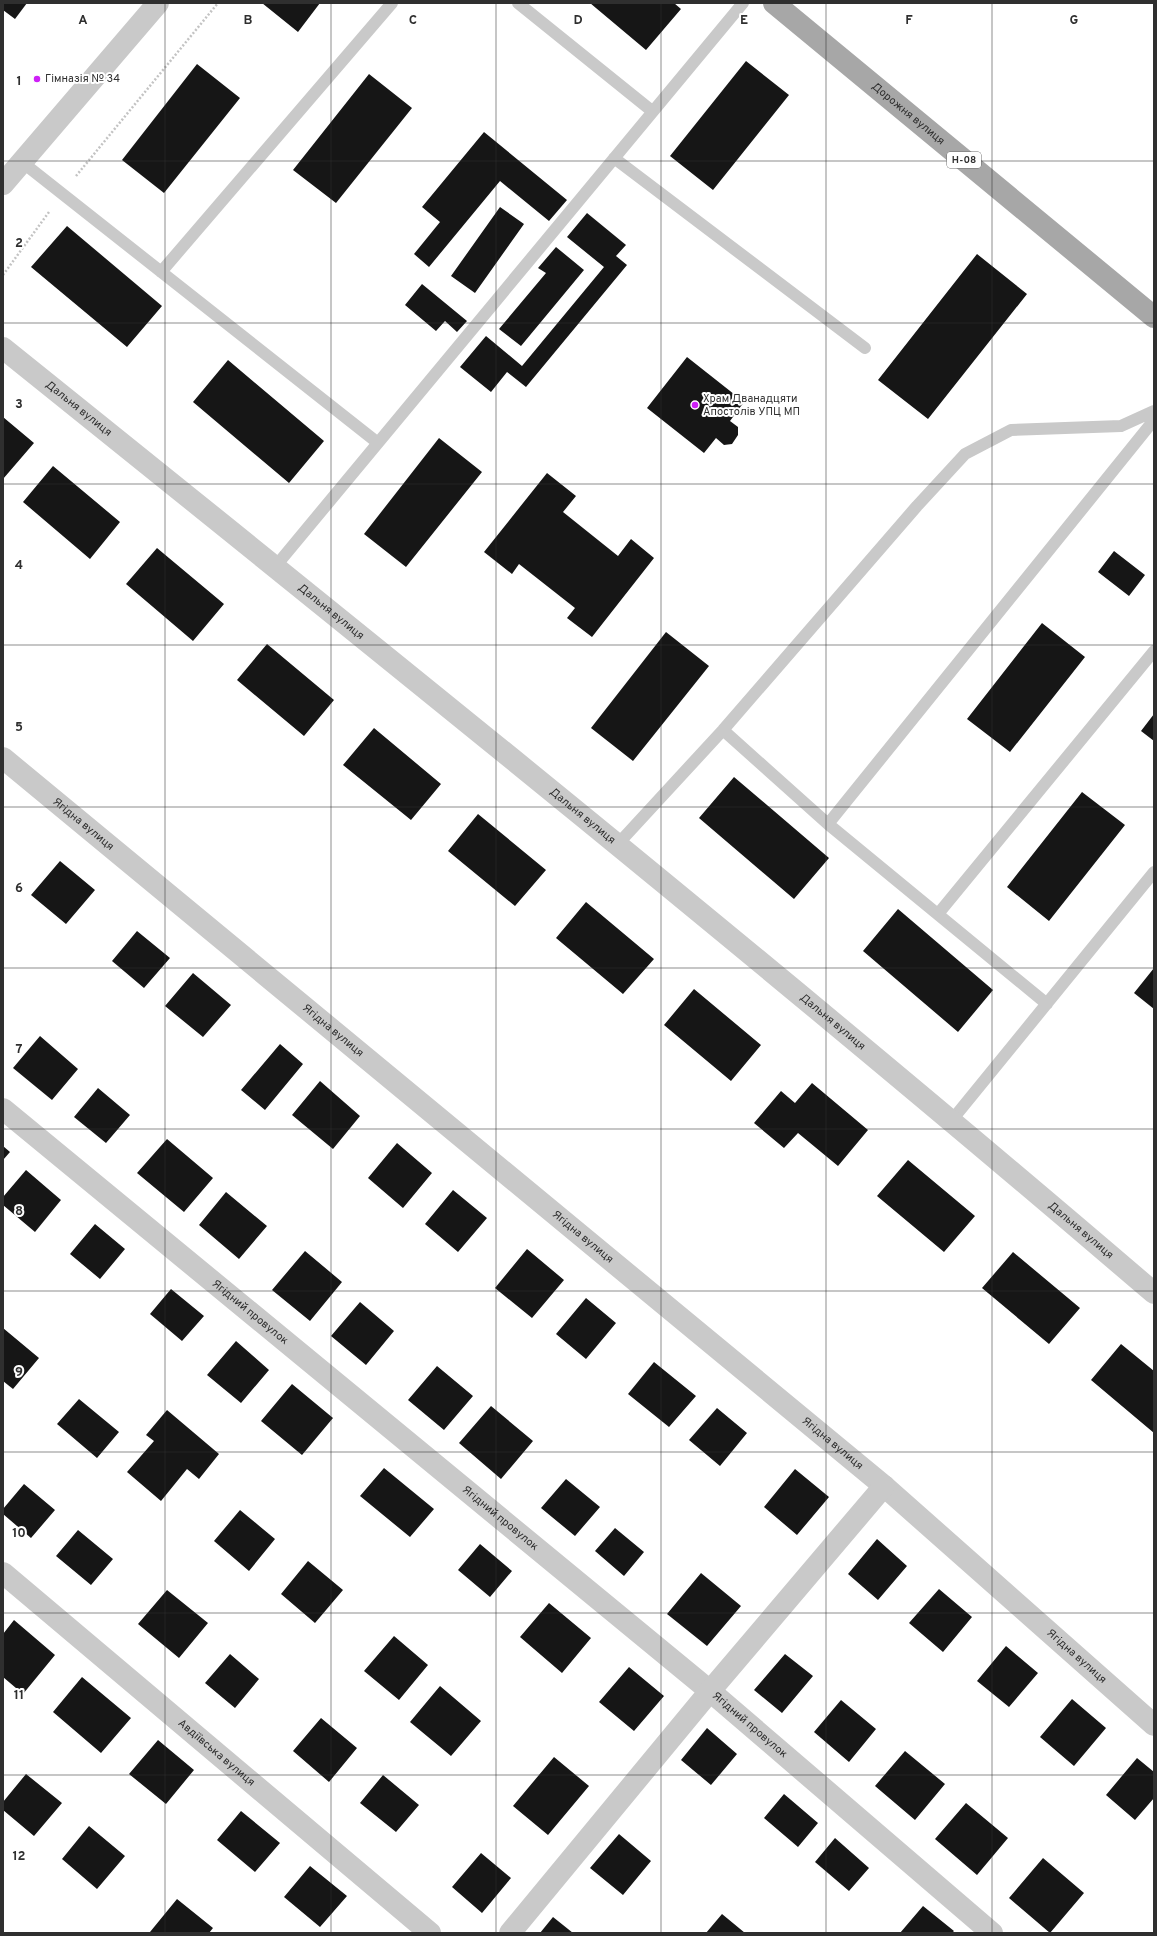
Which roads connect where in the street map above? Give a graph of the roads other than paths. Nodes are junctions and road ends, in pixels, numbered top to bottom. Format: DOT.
graph roads {
  1 [pos="158,3"];
  2 [pos="392,3"];
  3 [pos="518,3"];
  4 [pos="743,3"];
  5 [pos="774,3"];
  6 [pos="652,111"];
  7 [pos="614,158"];
  8 [pos="22,162"];
  9 [pos="3,184"];
  10 [pos="161,272"];
  11 [pos="1154,317"];
  12 [pos="3,348"];
  13 [pos="865,348"];
  14 [pos="1154,411"];
  15 [pos="1154,420"];
  16 [pos="378,443"];
  17 [pos="275,567"];
  18 [pos="1154,651"];
  19 [pos="723,730"];
  20 [pos="3,758"];
  21 [pos="828,824"];
  22 [pos="617,845"];
  23 [pos="1154,872"];
  24 [pos="938,914"];
  25 [pos="1047,1004"];
  26 [pos="3,1109"];
  27 [pos="952,1120"];
  28 [pos="1154,1293"];
  29 [pos="884,1486"];
  30 [pos="3,1573"];
  31 [pos="710,1691"];
  32 [pos="1154,1725"];
  33 [pos="430,1933"];
  34 [pos="510,1933"];
  35 [pos="992,1933"];
  1 -- 8 [label="street"];
  2 -- 10 [label="lane"];
  3 -- 6 [label="lane"];
  4 -- 6 [label="lane"];
  5 -- 11 [label="main road, Дорожня вулиця / Н-08"];
  6 -- 7 [label="lane"];
  7 -- 13 [label="lane"];
  7 -- 16 [label="lane"];
  8 -- 9 [label="street"];
  8 -- 10 [label="lane"];
  10 -- 16 [label="lane"];
  12 -- 17 [label="street, Дальня вулиця"];
  14 -- 19 [label="lane"];
  15 -- 21 [label="lane"];
  16 -- 17 [label="lane"];
  17 -- 22 [label="street, Дальня вулиця"];
  18 -- 24 [label="lane"];
  19 -- 21 [label="lane"];
  19 -- 22 [label="lane"];
  20 -- 29 [label="street, Ягідна вулиця"];
  21 -- 24 [label="lane"];
  22 -- 27 [label="street, Дальня вулиця"];
  23 -- 25 [label="lane"];
  24 -- 25 [label="lane"];
  25 -- 27 [label="lane"];
  26 -- 31 [label="street, Ягідний провулок"];
  27 -- 28 [label="street, Дальня вулиця"];
  29 -- 31 [label="street"];
  29 -- 32 [label="street, Ягідна вулиця"];
  30 -- 33 [label="street, Авдіївська вулиця"];
  31 -- 34 [label="street"];
  31 -- 35 [label="street, Ягідний провулок"];
}
